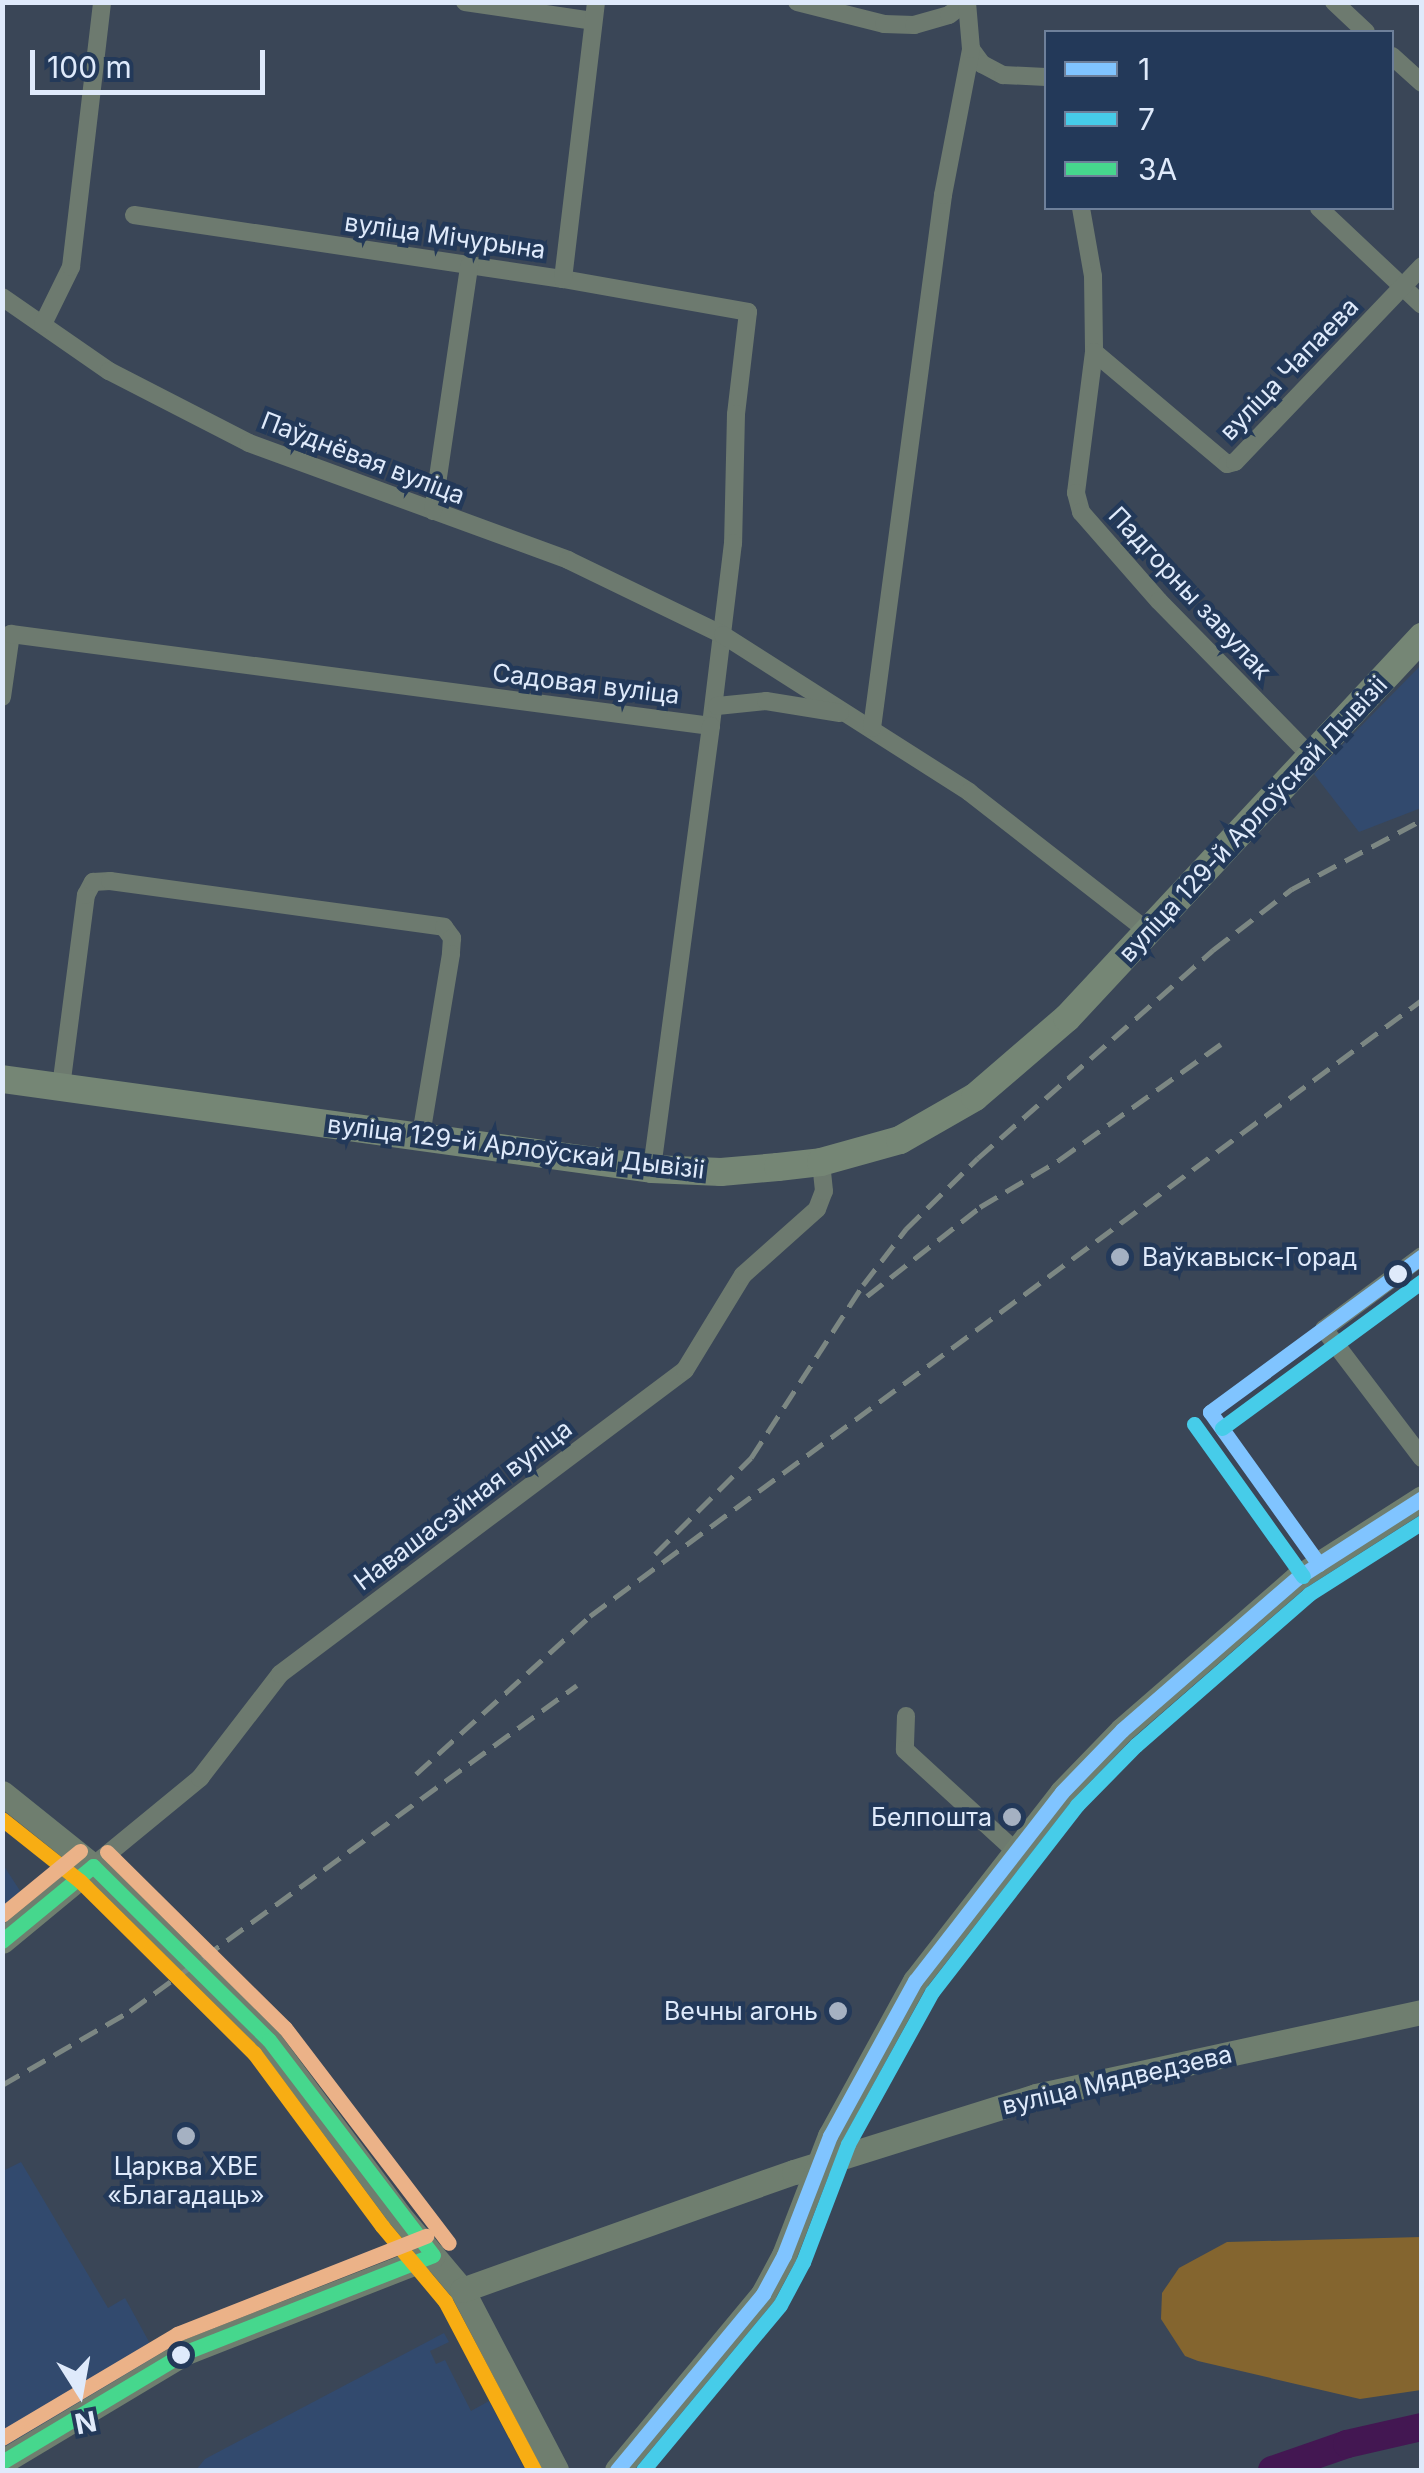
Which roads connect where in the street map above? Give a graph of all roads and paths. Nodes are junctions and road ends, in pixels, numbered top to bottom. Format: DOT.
graph roads {
  1 [pos="102,2"];
  2 [pos="466,2"];
  3 [pos="796,2"];
  4 [pos="966,2"];
  5 [pos="1334,2"];
  6 [pos="594,12"];
  7 [pos="1364,30"];
  8 [pos="971,48"];
  9 [pos="1394,58"];
  10 [pos="1044,77"];
  11 [pos="1422,83"];
  12 [pos="1081,210"];
  13 [pos="1320,210"];
  14 [pos="134,214"];
  15 [pos="469,266"];
  16 [pos="1422,266"];
  17 [pos="563,279"];
  18 [pos="1404,287"];
  19 [pos="2,297"];
  20 [pos="1422,306"];
  21 [pos="43,324"];
  22 [pos="1094,352"];
  23 [pos="433,511"];
  24 [pos="7,633"];
  25 [pos="723,636"];
  26 [pos="1422,636"];
  27 [pos="2,697"];
  28 [pos="717,706"];
  29 [pos="850,715"];
  30 [pos="711,726"];
  31 [pos="872,728"];
  32 [pos="1312,756"];
  33 [pos="1149,932"];
  34 [pos="2,1079"];
  35 [pos="61,1087"];
  36 [pos="421,1135"];
  37 [pos="820,1162"];
  38 [pos="652,1169"];
  39 [pos="1422,1256"];
  40 [pos="1422,1458"];
  41 [pos="1422,1498"];
  42 [pos="906,1716"];
  43 [pos="2,1793"];
  44 [pos="1014,1850"];
  45 [pos="93,1866"];
  46 [pos="2,1941"];
  47 [pos="1422,2012"];
  48 [pos="817,2164"];
  49 [pos="433,2255"];
  50 [pos="462,2290"];
  51 [pos="2,2462"];
  52 [pos="556,2470"];
  53 [pos="618,2470"];
  1 -- 21 [label="street"];
  2 -- 6 [label="street"];
  3 -- 4 [label="street"];
  4 -- 8 [label="street"];
  5 -- 7 [label="street"];
  6 -- 17 [label="street"];
  8 -- 10 [label="street"];
  8 -- 31 [label="street"];
  9 -- 11 [label="street"];
  12 -- 22 [label="street, Падгорны завулак"];
  13 -- 18 [label="street"];
  14 -- 15 [label="street, вуліца Мічурына"];
  15 -- 17 [label="street, вуліца Мічурына"];
  15 -- 23 [label="street"];
  16 -- 18 [label="street, вуліца Чапаева"];
  17 -- 25 [label="street, вуліца Мічурына"];
  18 -- 20 [label="street"];
  18 -- 22 [label="street, вуліца Чапаева"];
  19 -- 21 [label="street, Паўднёвая вуліца"];
  21 -- 23 [label="street, Паўднёвая вуліца"];
  22 -- 32 [label="street, Падгорны завулак"];
  23 -- 25 [label="street, Паўднёвая вуліца"];
  24 -- 27 [label="street, Садовая вуліца"];
  24 -- 30 [label="street, Садовая вуліца"];
  25 -- 28 [label="street"];
  25 -- 29 [label="street, Паўднёвая вуліца"];
  26 -- 32 [label="main road, вуліца 129-й Арлоўскай Дывізіі"];
  28 -- 29 [label="street"];
  28 -- 30 [label="street"];
  29 -- 31 [label="street, Паўднёвая вуліца"];
  30 -- 38 [label="street, Садовая вуліца"];
  31 -- 33 [label="street, Паўднёвая вуліца"];
  32 -- 33 [label="main road, вуліца 129-й Арлоўскай Дывізіі"];
  33 -- 37 [label="main road, вуліца 129-й Арлоўскай Дывізіі"];
  34 -- 35 [label="main road, вуліца 129-й Арлоўскай Дывізіі"];
  35 -- 36 [label="main road, вуліца 129-й Арлоўскай Дывізіі"];
  35 -- 36 [label="street"];
  36 -- 38 [label="main road, вуліца 129-й Арлоўскай Дывізіі"];
  37 -- 38 [label="main road, вуліца 129-й Арлоўскай Дывізіі"];
  37 -- 45 [label="street, Навашасэйная вуліца"];
  39 -- 40 [label="street"];
  41 -- 44 [label="main road"];
  42 -- 44 [label="street"];
  43 -- 45 [label="main road"];
  44 -- 48 [label="main road"];
  45 -- 46 [label="main road"];
  45 -- 49 [label="main road"];
  47 -- 48 [label="main road, вуліца Мядведзева"];
  48 -- 50 [label="main road, вуліца Мядведзева"];
  48 -- 53 [label="main road"];
  49 -- 50 [label="main road"];
  49 -- 51 [label="main road"];
  50 -- 52 [label="main road"];
}
